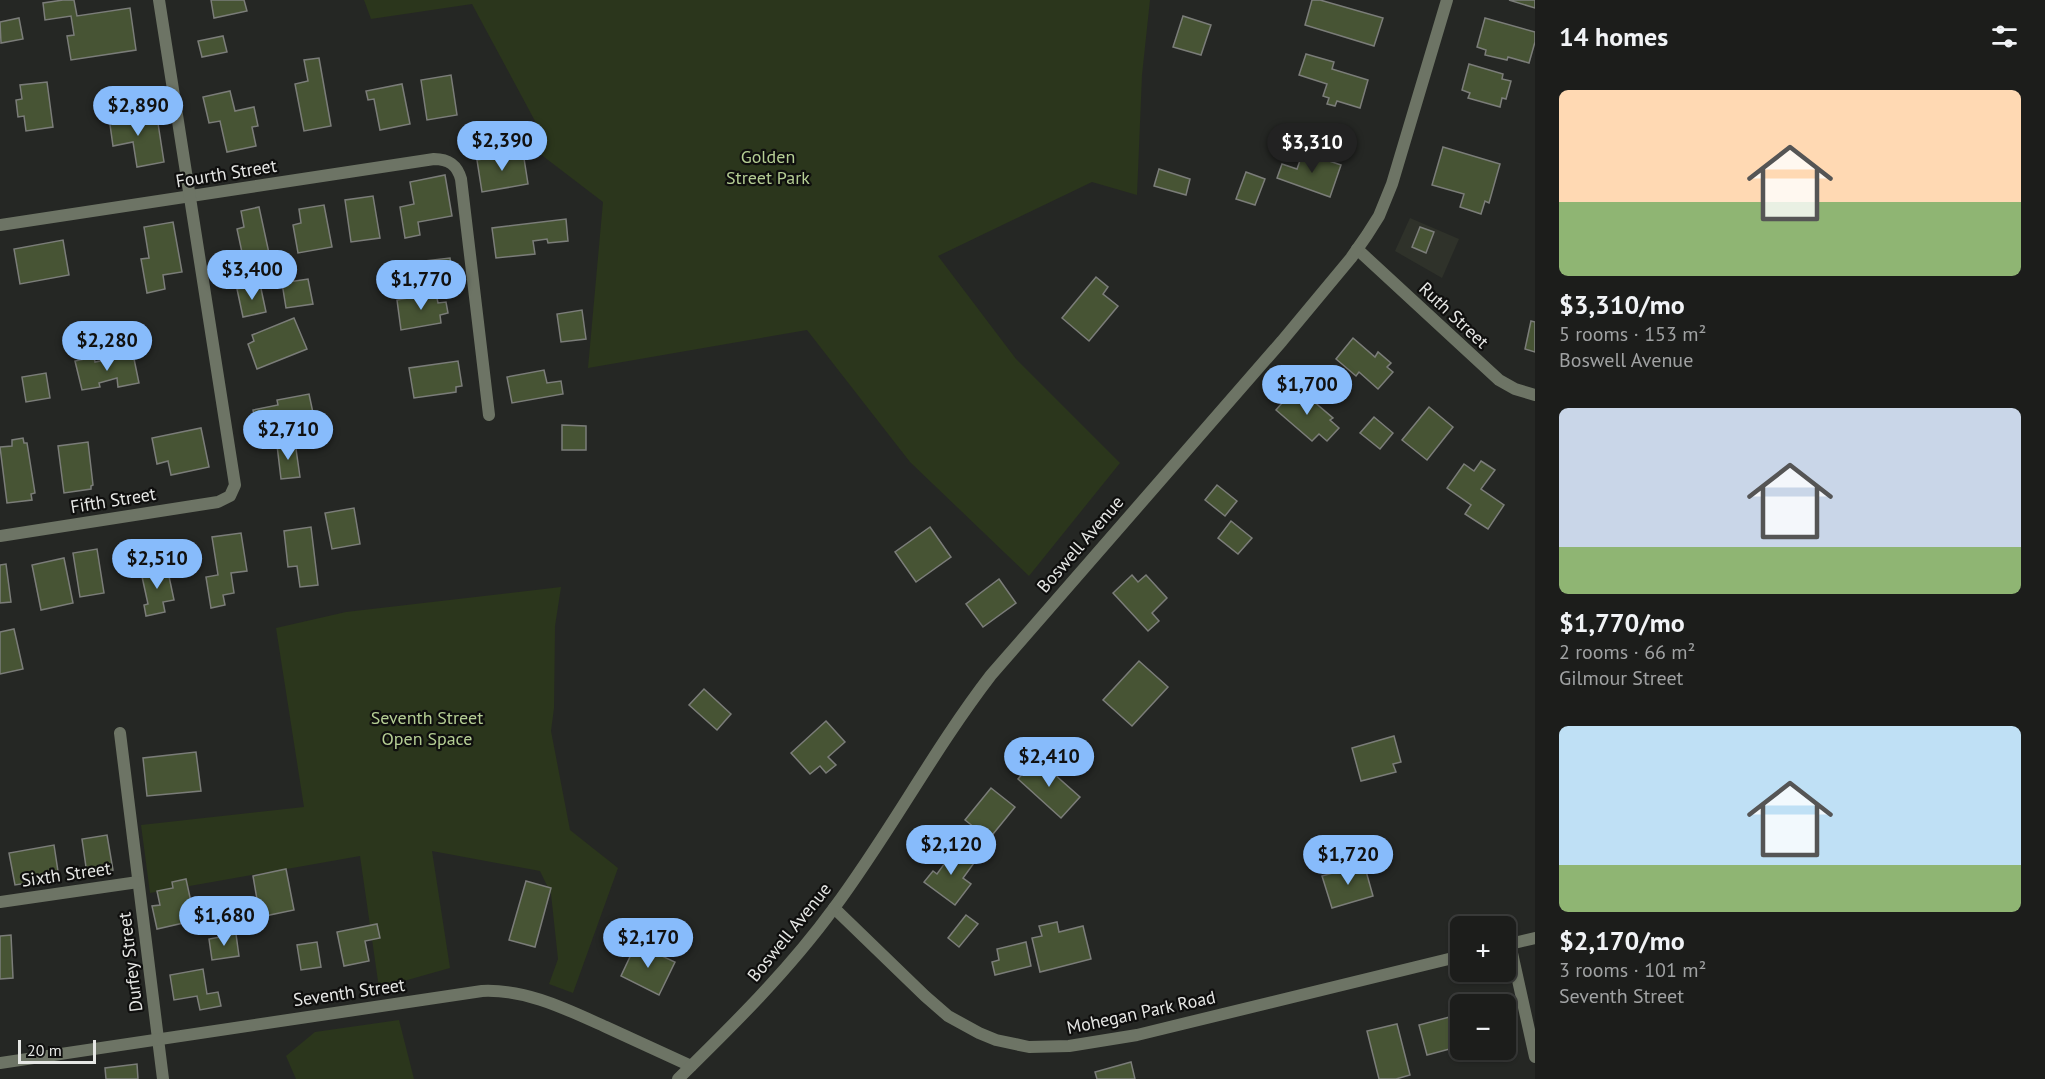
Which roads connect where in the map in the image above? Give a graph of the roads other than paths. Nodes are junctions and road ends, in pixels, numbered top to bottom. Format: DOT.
graph roads {
  1 [pos="159,0"];
  2 [pos="1447,0"];
  3 [pos="190,196"];
  4 [pos="0,225"];
  5 [pos="1357,249"];
  6 [pos="1535,395"];
  7 [pos="489,415"];
  8 [pos="0,536"];
  9 [pos="120,733"];
  10 [pos="138,882"];
  11 [pos="0,902"];
  12 [pos="834,908"];
  13 [pos="1535,938"];
  14 [pos="1516,943"];
  15 [pos="1450,959"];
  16 [pos="1516,978"];
  17 [pos="158,1039"];
  18 [pos="1535,1057"];
  19 [pos="0,1063"];
  20 [pos="691,1066"];
  21 [pos="163,1079"];
  22 [pos="678,1079"];
  1 -- 3 [label="street"];
  2 -- 5 [label="street, Boswell Avenue"];
  3 -- 4 [label="street, Fourth Street"];
  3 -- 7 [label="street, Fourth Street"];
  3 -- 8 [label="street, Fifth Street"];
  5 -- 6 [label="street, Ruth Street"];
  5 -- 12 [label="street, Boswell Avenue"];
  9 -- 10 [label="street, Durfey Street"];
  10 -- 11 [label="street, Sixth Street"];
  10 -- 17 [label="street, Durfey Street"];
  12 -- 15 [label="street, Mohegan Park Road"];
  12 -- 20 [label="street, Boswell Avenue"];
  13 -- 14 [label="street"];
  16 -- 18 [label="street"];
  17 -- 19 [label="street, Seventh Street"];
  17 -- 20 [label="street, Seventh Street"];
  17 -- 21 [label="street, Durfey Street"];
  20 -- 22 [label="street, Boswell Avenue"];
}
